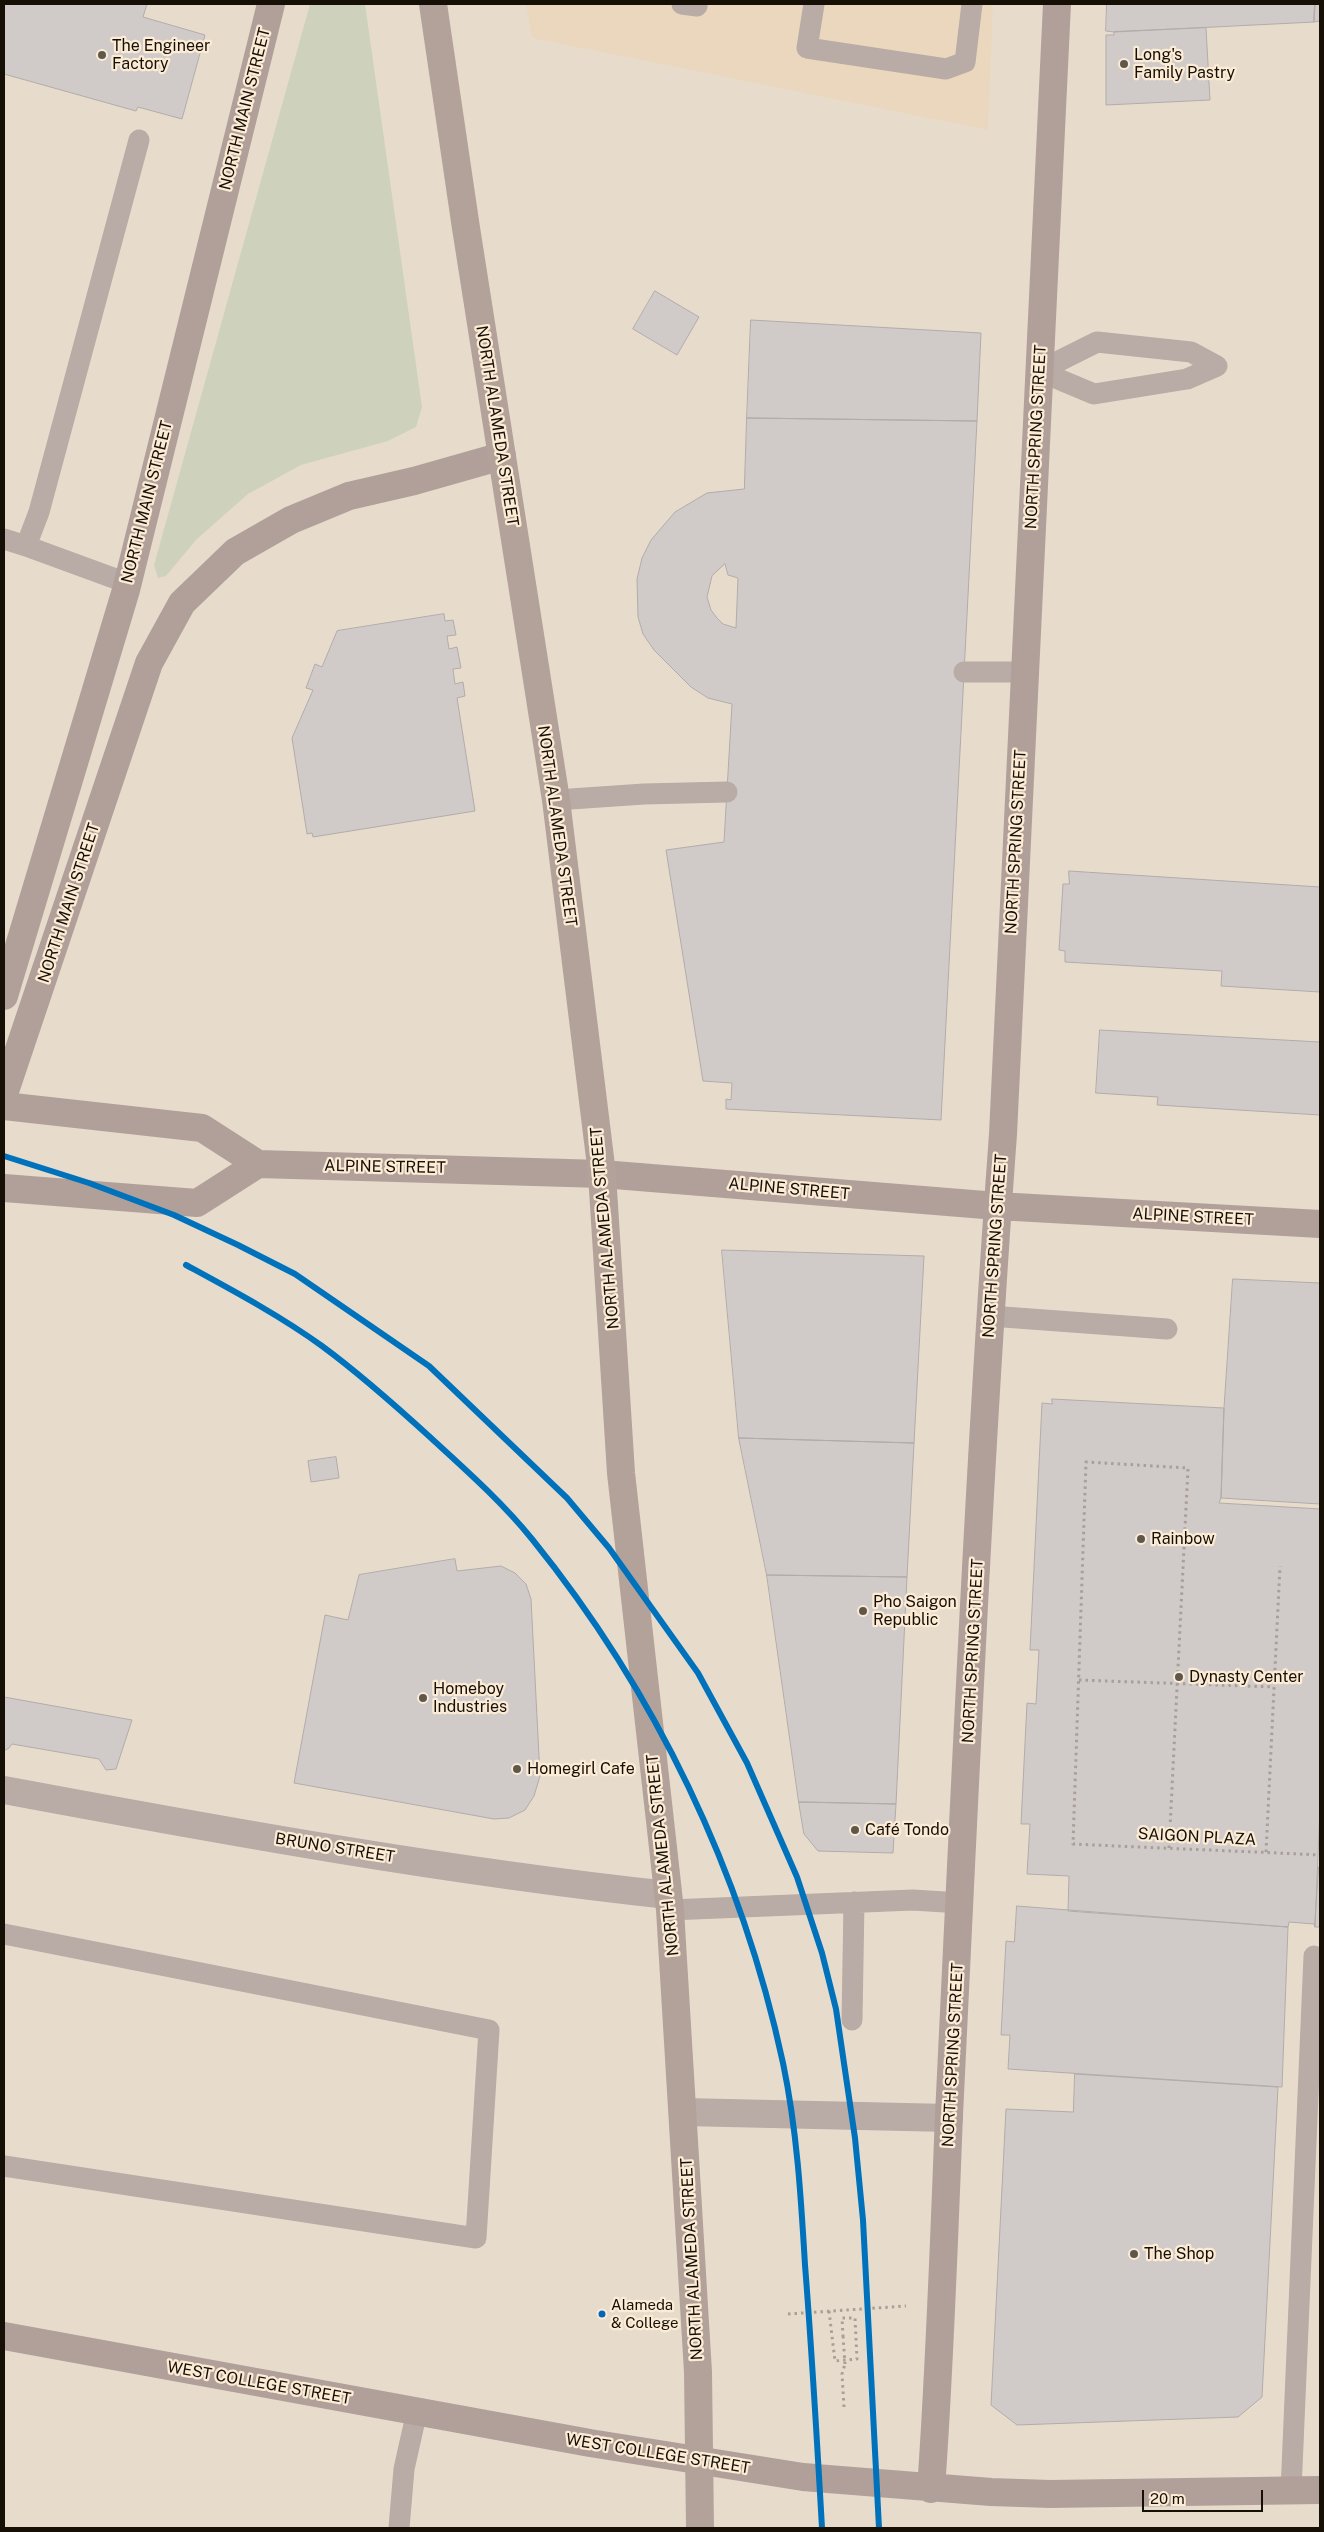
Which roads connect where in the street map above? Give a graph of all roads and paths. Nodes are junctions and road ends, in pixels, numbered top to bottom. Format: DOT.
graph roads {
  1 [pos="271,4"];
  2 [pos="433,4"];
  3 [pos="682,4"];
  4 [pos="697,4"];
  5 [pos="814,4"];
  6 [pos="972,4"];
  7 [pos="1057,4"];
  8 [pos="138,140"];
  9 [pos="1039,371"];
  10 [pos="502,456"];
  11 [pos="4,540"];
  12 [pos="26,546"];
  13 [pos="127,583"];
  14 [pos="964,672"];
  15 [pos="1024,672"];
  16 [pos="727,792"];
  17 [pos="556,800"];
  18 [pos="4,996"];
  19 [pos="4,1094"];
  20 [pos="4,1106"];
  21 [pos="258,1164"];
  22 [pos="602,1174"];
  23 [pos="4,1188"];
  24 [pos="997,1206"];
  25 [pos="1320,1224"];
  26 [pos="990,1316"];
  27 [pos="1167,1329"];
  28 [pos="1280,1566"];
  29 [pos="1079,1680"];
  30 [pos="1177,1683"];
  31 [pos="1274,1687"];
  32 [pos="4,1790"];
  33 [pos="1169,1848"];
  34 [pos="1266,1852"];
  35 [pos="1320,1855"];
  36 [pos="669,1902"];
  37 [pos="854,1902"];
  38 [pos="960,1902"];
  39 [pos="4,1934"];
  40 [pos="1314,1956"];
  41 [pos="852,2020"];
  42 [pos="683,2112"];
  43 [pos="949,2118"];
  44 [pos="4,2166"];
  45 [pos="906,2306"];
  46 [pos="830,2311"];
  47 [pos="788,2314"];
  48 [pos="4,2336"];
  49 [pos="844,2407"];
  50 [pos="417,2411"];
  51 [pos="699,2460"];
  52 [pos="931,2489"];
  53 [pos="1320,2490"];
  54 [pos="1290,2491"];
  55 [pos="399,2528"];
  56 [pos="700,2528"];
  1 -- 13 [label="street, NORTH MAIN STREET"];
  2 -- 10 [label="main road, NORTH ALAMEDA STREET"];
  3 -- 4 [label="lane"];
  5 -- 6 [label="lane"];
  7 -- 9 [label="street, NORTH SPRING STREET"];
  8 -- 12 [label="lane"];
  9 -- 9 [label="lane"];
  9 -- 15 [label="street, NORTH SPRING STREET"];
  10 -- 17 [label="main road, NORTH ALAMEDA STREET"];
  10 -- 19 [label="street, NORTH MAIN STREET"];
  11 -- 12 [label="lane"];
  12 -- 13 [label="lane"];
  13 -- 18 [label="street, NORTH MAIN STREET"];
  14 -- 15 [label="lane"];
  15 -- 24 [label="street, NORTH SPRING STREET"];
  16 -- 17 [label="lane"];
  17 -- 22 [label="main road, NORTH ALAMEDA STREET"];
  20 -- 21 [label="street"];
  21 -- 22 [label="street, ALPINE STREET"];
  21 -- 23 [label="street"];
  22 -- 24 [label="street, ALPINE STREET"];
  22 -- 36 [label="main road, NORTH ALAMEDA STREET"];
  24 -- 25 [label="street, ALPINE STREET"];
  24 -- 26 [label="street, NORTH SPRING STREET"];
  26 -- 27 [label="lane"];
  26 -- 38 [label="street, NORTH SPRING STREET"];
  28 -- 31 [label="path"];
  29 -- 30 [label="path"];
  29 -- 30 [label="path"];
  29 -- 33 [label="path, SAIGON PLAZA"];
  30 -- 31 [label="path"];
  30 -- 33 [label="path"];
  31 -- 34 [label="path"];
  32 -- 36 [label="street, BRUNO STREET"];
  33 -- 34 [label="path, SAIGON PLAZA"];
  34 -- 35 [label="path, SAIGON PLAZA"];
  36 -- 37 [label="lane"];
  36 -- 42 [label="main road, NORTH ALAMEDA STREET"];
  37 -- 38 [label="lane"];
  37 -- 41 [label="lane"];
  38 -- 43 [label="street, NORTH SPRING STREET"];
  39 -- 44 [label="lane"];
  40 -- 54 [label="lane"];
  42 -- 43 [label="street"];
  42 -- 51 [label="main road, NORTH ALAMEDA STREET"];
  43 -- 52 [label="street, NORTH SPRING STREET"];
  45 -- 46 [label="path"];
  46 -- 47 [label="path"];
  46 -- 49 [label="path, bridge"];
  48 -- 50 [label="street, WEST COLLEGE STREET"];
  50 -- 51 [label="street, WEST COLLEGE STREET"];
  50 -- 55 [label="lane"];
  51 -- 52 [label="street, WEST COLLEGE STREET"];
  51 -- 56 [label="main road"];
  52 -- 54 [label="street, WEST COLLEGE STREET"];
  53 -- 54 [label="street, WEST COLLEGE STREET"];
}
